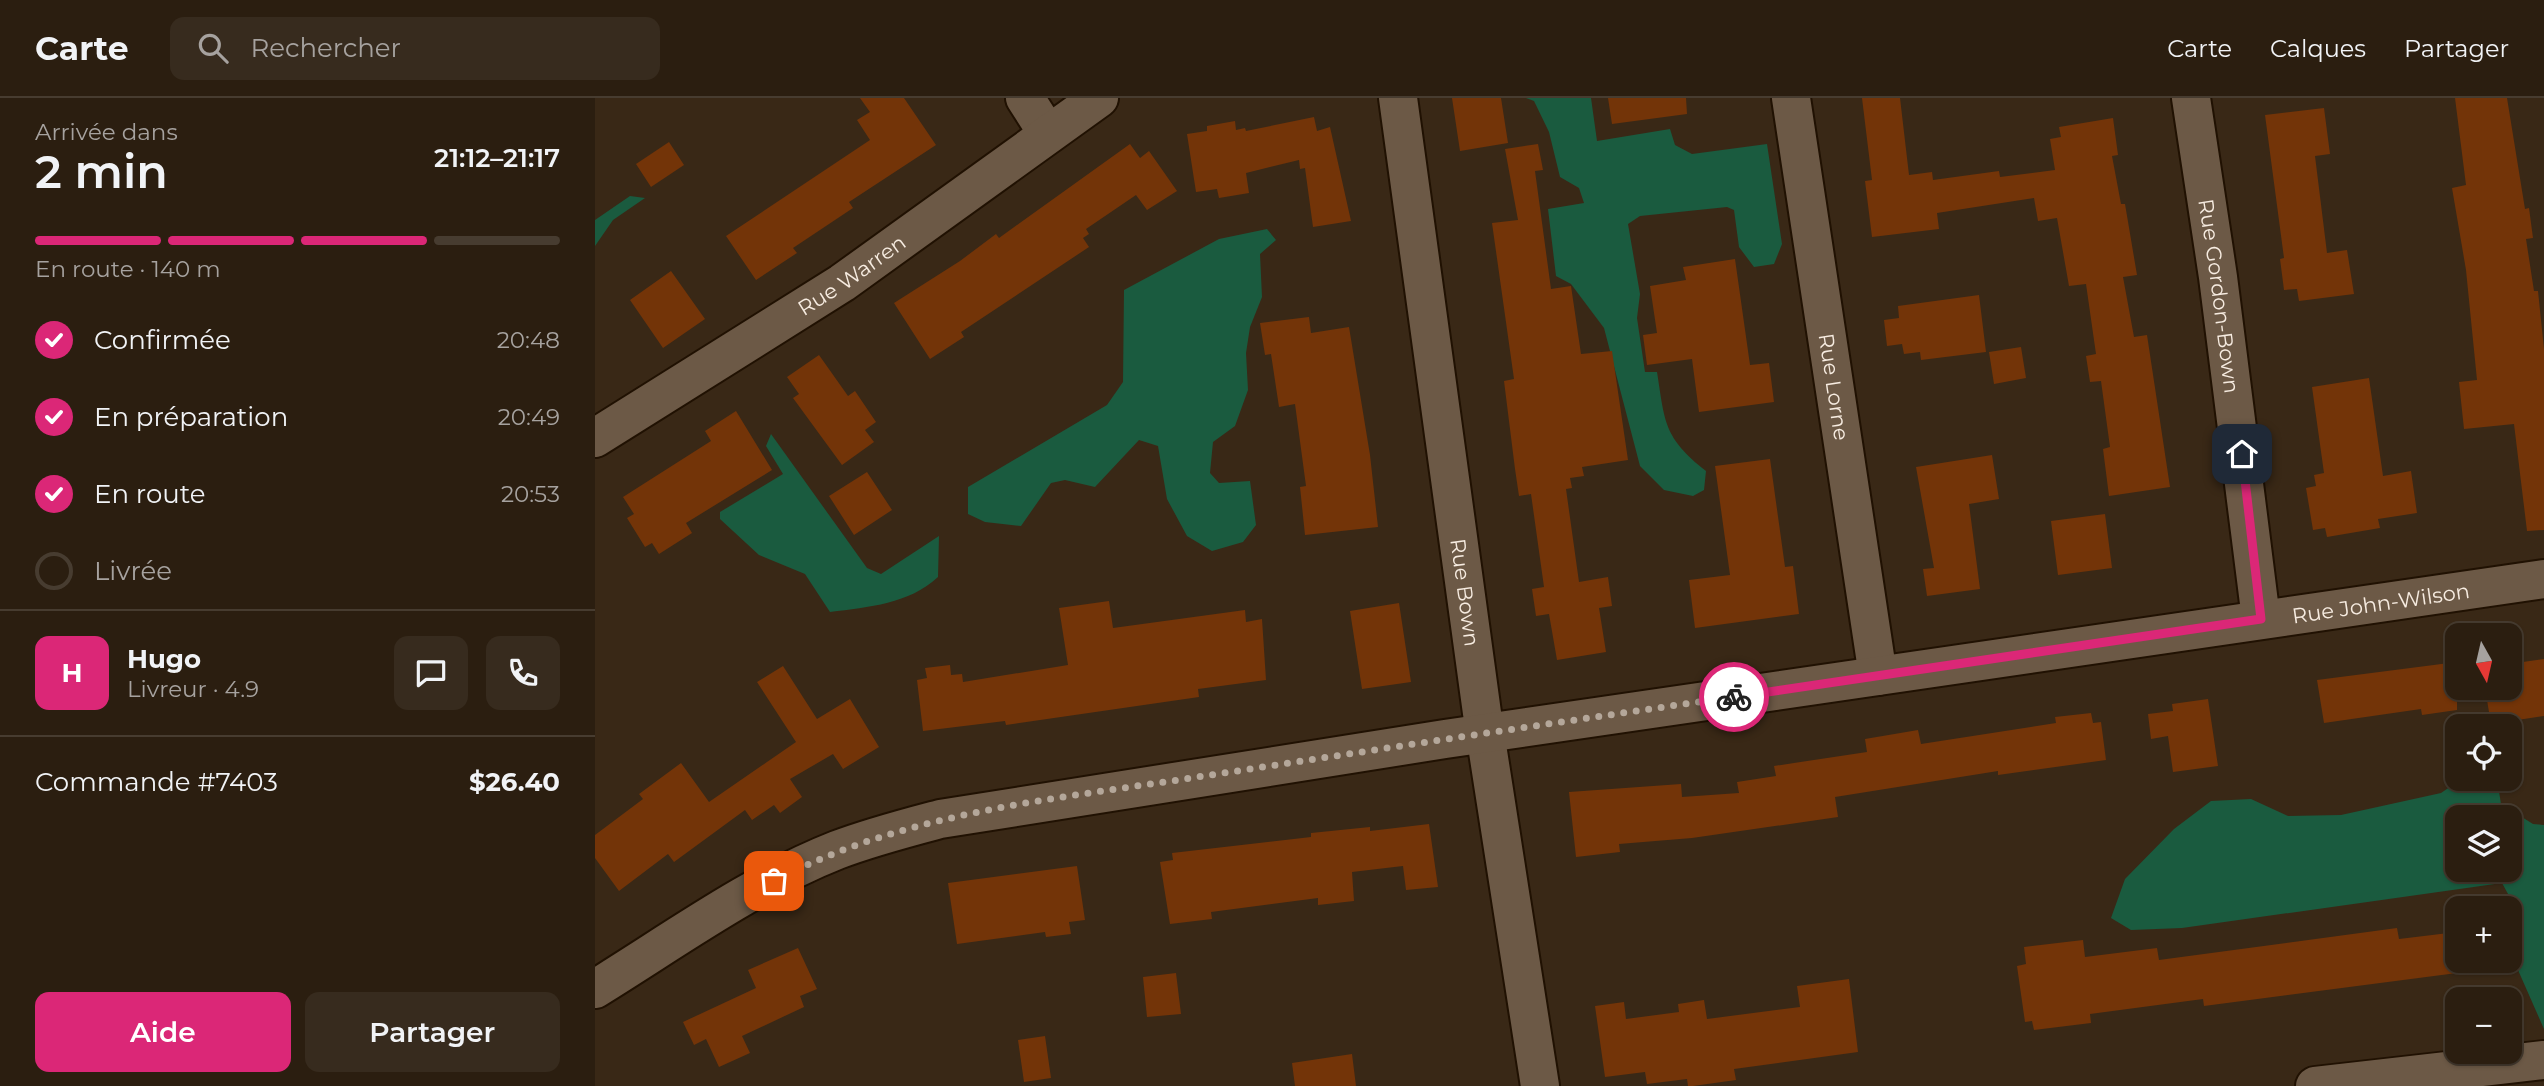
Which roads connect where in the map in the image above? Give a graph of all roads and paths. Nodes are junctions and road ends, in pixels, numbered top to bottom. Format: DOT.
graph roads {
  1 [pos="1025,98"];
  2 [pos="1099,98"];
  3 [pos="1398,98"];
  4 [pos="1791,98"];
  5 [pos="2191,98"];
  6 [pos="1048,134"];
  7 [pos="595,438"];
  8 [pos="2544,579"];
  9 [pos="2261,619"];
  10 [pos="1878,676"];
  11 [pos="1486,733"];
  12 [pos="595,989"];
  13 [pos="2544,1060"];
  14 [pos="1541,1086"];
  15 [pos="2315,1086"];
  1 -- 6 [label="street"];
  2 -- 6 [label="street, Rue Warren"];
  3 -- 11 [label="street, Rue Bown"];
  4 -- 10 [label="street, Rue Lorne"];
  5 -- 9 [label="street, Rue Gordon-Bown"];
  6 -- 7 [label="street, Rue Warren"];
  8 -- 9 [label="street, Rue John-Wilson"];
  9 -- 10 [label="street, Rue John-Wilson"];
  10 -- 11 [label="street, Rue John-Wilson"];
  11 -- 12 [label="street, Rue John-Wilson"];
  11 -- 14 [label="street, Rue Bown"];
  13 -- 15 [label="street"];
}
